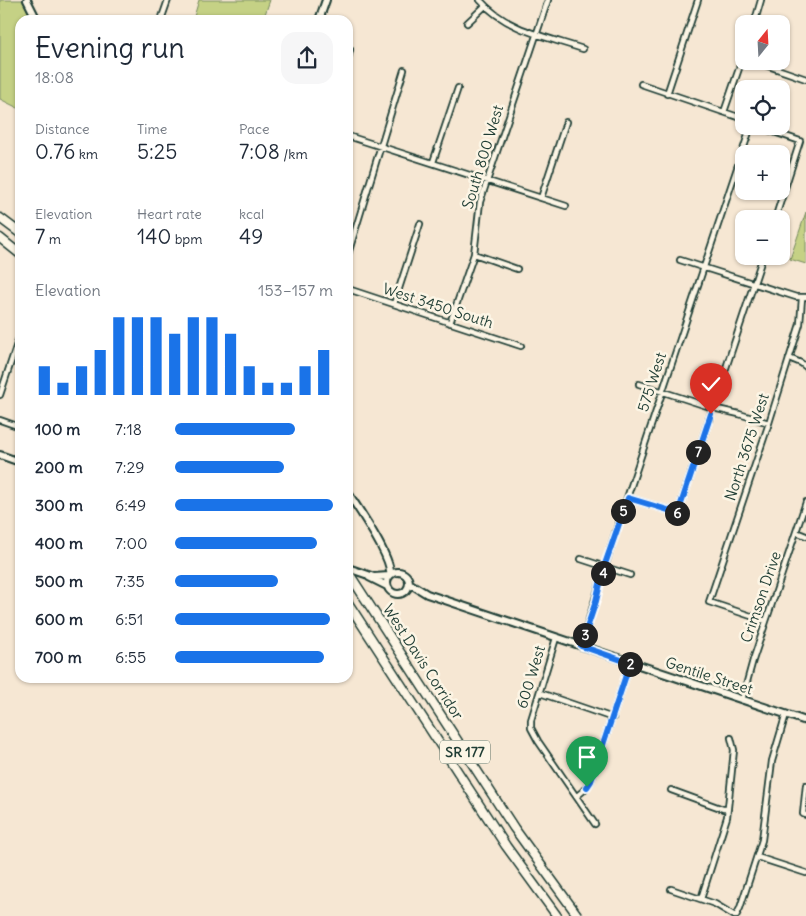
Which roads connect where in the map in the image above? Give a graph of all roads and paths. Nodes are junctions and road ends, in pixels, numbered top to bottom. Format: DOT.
graph roads {
  1 [pos="168,0"];
  2 [pos="326,0"];
  3 [pos="480,0"];
  4 [pos="548,0"];
  5 [pos="698,0"];
  6 [pos="762,0"];
  7 [pos="29,1"];
  8 [pos="485,6"];
  9 [pos="35,15"];
  10 [pos="163,15"];
  11 [pos="321,15"];
  12 [pos="757,15"];
  13 [pos="467,23"];
  14 [pos="536,34"];
  15 [pos="583,49"];
  16 [pos="404,70"];
  17 [pos="739,70"];
  18 [pos="780,70"];
  19 [pos="806,72"];
  20 [pos="805,79"];
  21 [pos="641,84"];
  22 [pos="458,88"];
  23 [pos="667,94"];
  24 [pos="724,112"];
  25 [pos="735,116"];
  26 [pos="566,122"];
  27 [pos="748,135"];
  28 [pos="783,135"];
  29 [pos="353,138"];
  30 [pos="380,146"];
  31 [pos="433,162"];
  32 [pos="487,180"];
  33 [pos="541,198"];
  34 [pos="566,206"];
  35 [pos="778,210"];
  36 [pos="0,218"];
  37 [pos="420,224"];
  38 [pos="15,230"];
  39 [pos="353,237"];
  40 [pos="0,238"];
  41 [pos="15,250"];
  42 [pos="474,254"];
  43 [pos="680,260"];
  44 [pos="760,265"];
  45 [pos="703,267"];
  46 [pos="516,269"];
  47 [pos="754,284"];
  48 [pos="353,291"];
  49 [pos="804,297"];
  50 [pos="394,304"];
  51 [pos="450,323"];
  52 [pos="521,346"];
  53 [pos="15,350"];
  54 [pos="789,358"];
  55 [pos="806,367"];
  56 [pos="639,384"];
  57 [pos="662,392"];
  58 [pos="0,395"];
  59 [pos="713,408"];
  60 [pos="0,420"];
  61 [pos="769,423"];
  62 [pos="15,425"];
  63 [pos="0,455"];
  64 [pos="15,460"];
  65 [pos="628,498"];
  66 [pos="353,501"];
  67 [pos="806,502"];
  68 [pos="796,532"];
  69 [pos="806,536"];
  70 [pos="383,554"];
  71 [pos="581,559"];
  72 [pos="604,567"];
  73 [pos="353,571"];
  74 [pos="401,573"];
  75 [pos="364,574"];
  76 [pos="630,575"];
  77 [pos="390,576"];
  78 [pos="353,580"];
  79 [pos="409,583"];
  80 [pos="387,586"];
  81 [pos="402,593"];
  82 [pos="427,594"];
  83 [pos="353,611"];
  84 [pos="766,621"];
  85 [pos="556,638"];
  86 [pos="581,646"];
  87 [pos="630,663"];
  88 [pos="540,693"];
  89 [pos="742,700"];
  90 [pos="786,714"];
  91 [pos="613,718"];
  92 [pos="806,721"];
  93 [pos="731,738"];
  94 [pos="806,785"];
  95 [pos="671,790"];
  96 [pos="577,796"];
  97 [pos="728,809"];
  98 [pos="804,815"];
  99 [pos="595,824"];
  100 [pos="757,857"];
  101 [pos="806,873"];
  102 [pos="671,889"];
  103 [pos="701,899"];
  104 [pos="557,916"];
  105 [pos="578,916"];
  106 [pos="736,916"];
  1 -- 10 [label="street"];
  2 -- 11 [label="main road"];
  3 -- 8 [label="street"];
  4 -- 14 [label="street, South 800 West"];
  5 -- 23 [label="street"];
  6 -- 12 [label="street"];
  7 -- 9 [label="main road"];
  8 -- 13 [label="street"];
  8 -- 14 [label="street"];
  14 -- 15 [label="street"];
  14 -- 32 [label="street, South 800 West"];
  16 -- 30 [label="street"];
  17 -- 24 [label="street"];
  18 -- 20 [label="street"];
  19 -- 20 [label="street"];
  21 -- 23 [label="street"];
  22 -- 31 [label="street"];
  23 -- 24 [label="street"];
  24 -- 25 [label="street"];
  26 -- 33 [label="street"];
  27 -- 45 [label="street, 575 West"];
  28 -- 35 [label="street"];
  29 -- 30 [label="street"];
  30 -- 31 [label="street"];
  30 -- 39 [label="street"];
  31 -- 32 [label="street"];
  32 -- 33 [label="street"];
  32 -- 42 [label="street, South 800 West"];
  33 -- 34 [label="street"];
  36 -- 38 [label="highway"];
  37 -- 50 [label="street"];
  40 -- 41 [label="highway"];
  42 -- 46 [label="street"];
  42 -- 51 [label="street, South 800 West"];
  43 -- 45 [label="street"];
  44 -- 47 [label="street"];
  45 -- 47 [label="street"];
  45 -- 57 [label="street, 575 West"];
  47 -- 49 [label="street"];
  47 -- 59 [label="street"];
  48 -- 50 [label="street, West 3450 South"];
  49 -- 54 [label="street, North 3675 West"];
  50 -- 51 [label="street, West 3450 South"];
  51 -- 52 [label="street, West 3450 South"];
  53 -- 58 [label="street"];
  54 -- 55 [label="street"];
  54 -- 61 [label="street, North 3675 West"];
  56 -- 57 [label="street"];
  57 -- 59 [label="street"];
  57 -- 65 [label="street, 575 West"];
  59 -- 61 [label="street"];
  59 -- 65 [label="street"];
  60 -- 62 [label="street"];
  61 -- 84 [label="street, North 3675 West"];
  63 -- 64 [label="main road"];
  65 -- 72 [label="street, 575 West"];
  66 -- 70 [label="main road"];
  67 -- 68 [label="street, Crimson Drive"];
  68 -- 69 [label="street"];
  68 -- 84 [label="street, Crimson Drive"];
  70 -- 74 [label="main road"];
  70 -- 77 [label="main road"];
  71 -- 72 [label="street"];
  72 -- 76 [label="street"];
  72 -- 86 [label="street, 575 West"];
  73 -- 75 [label="main road"];
  74 -- 77 [label="main road"];
  74 -- 79 [label="main road"];
  75 -- 77 [label="main road"];
  75 -- 80 [label="main road"];
  77 -- 80 [label="main road"];
  78 -- 105 [label="highway, West Davis Corridor / SR 177"];
  79 -- 81 [label="main road"];
  79 -- 82 [label="main road, Gentile Street"];
  80 -- 81 [label="main road"];
  81 -- 82 [label="main road"];
  82 -- 85 [label="main road, Gentile Street"];
  83 -- 104 [label="highway, West Davis Corridor / SR 177"];
  84 -- 89 [label="street, Crimson Drive"];
  85 -- 86 [label="main road, Gentile Street"];
  85 -- 88 [label="street, 600 West"];
  86 -- 87 [label="main road, Gentile Street"];
  87 -- 89 [label="main road, Gentile Street"];
  87 -- 91 [label="street"];
  88 -- 91 [label="street"];
  88 -- 96 [label="street, 600 West"];
  89 -- 90 [label="main road, Gentile Street"];
  90 -- 92 [label="main road, Gentile Street"];
  90 -- 100 [label="street"];
  91 -- 96 [label="street"];
  93 -- 97 [label="street"];
  94 -- 98 [label="street"];
  95 -- 97 [label="street"];
  96 -- 99 [label="street, 600 West"];
  97 -- 103 [label="street"];
  100 -- 101 [label="street"];
  100 -- 106 [label="street"];
  102 -- 103 [label="street"];
  103 -- 106 [label="street"];
}
